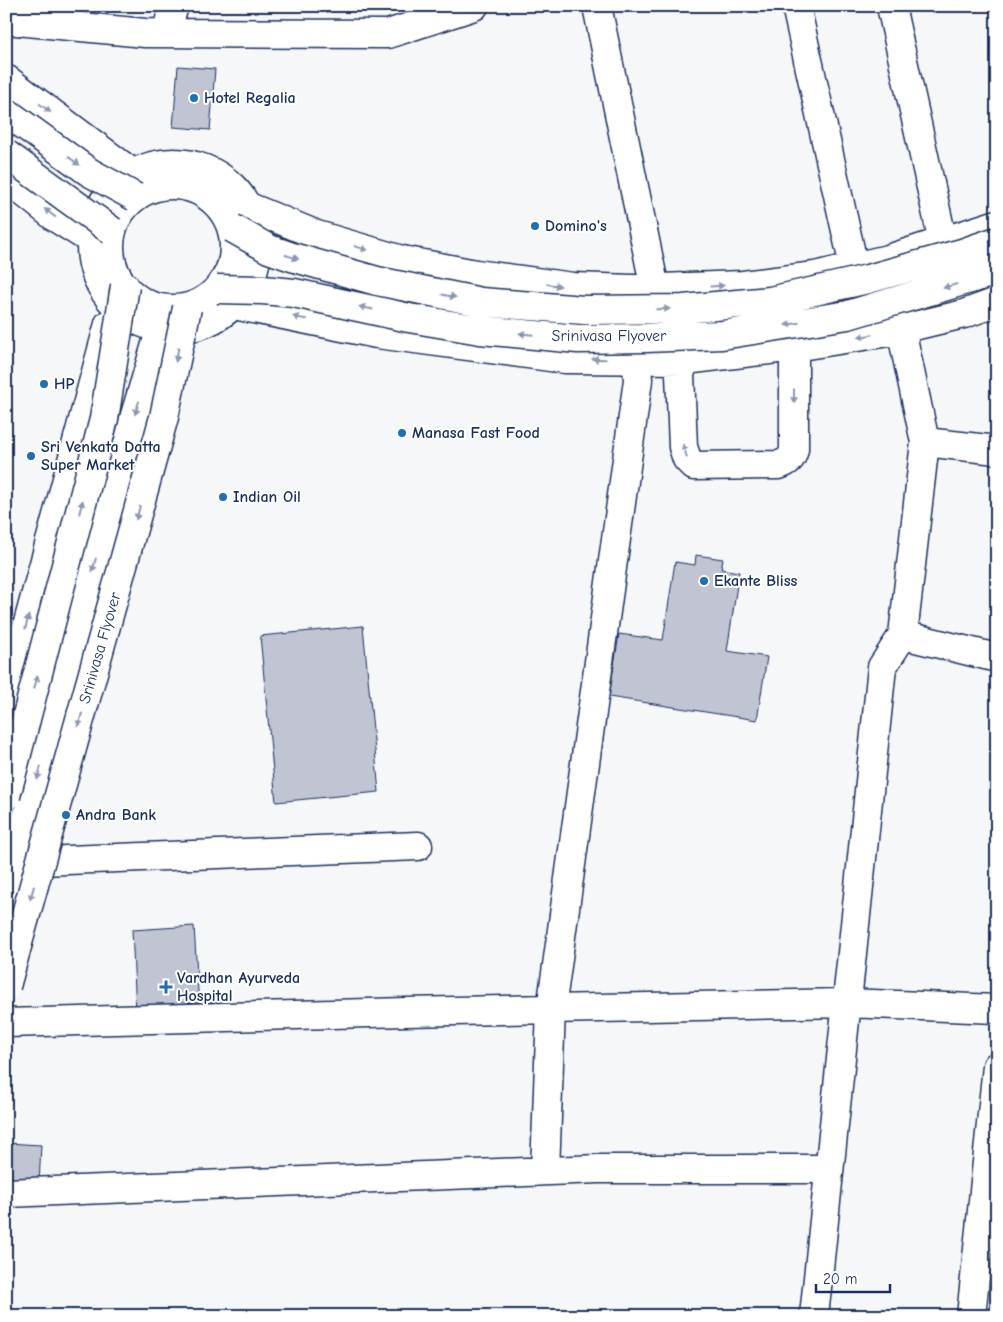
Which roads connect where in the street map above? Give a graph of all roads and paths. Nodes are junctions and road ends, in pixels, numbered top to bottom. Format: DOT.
graph roads {
  1 [pos="174,6"];
  2 [pos="474,6"];
  3 [pos="597,6"];
  4 [pos="796,6"];
  5 [pos="891,6"];
  6 [pos="20,16"];
  7 [pos="63,16"];
  8 [pos="166,33"];
  9 [pos="6,79"];
  10 [pos="6,112"];
  11 [pos="6,154"];
  12 [pos="6,178"];
  13 [pos="133,185"];
  14 [pos="249,207"];
  15 [pos="997,224"];
  16 [pos="232,228"];
  17 [pos="101,236"];
  18 [pos="997,241"];
  19 [pos="943,242"];
  20 [pos="854,267"];
  21 [pos="997,271"];
  22 [pos="643,289"];
  23 [pos="120,295"];
  24 [pos="226,297"];
  25 [pos="997,302"];
  26 [pos="187,308"];
  27 [pos="161,328"];
  28 [pos="901,329"];
  29 [pos="794,347"];
  30 [pos="637,359"];
  31 [pos="685,360"];
  32 [pos="925,442"];
  33 [pos="997,450"];
  34 [pos="903,635"];
  35 [pos="997,658"];
  36 [pos="6,704"];
  37 [pos="6,796"];
  38 [pos="418,846"];
  39 [pos="16,862"];
  40 [pos="6,898"];
  41 [pos="6,986"];
  42 [pos="847,1003"];
  43 [pos="551,1009"];
  44 [pos="997,1009"];
  45 [pos="6,1023"];
  46 [pos="997,1066"];
  47 [pos="829,1169"];
  48 [pos="544,1171"];
  49 [pos="6,1193"];
  50 [pos="814,1316"];
  51 [pos="971,1316"];
  1 -- 8 [label="street"];
  2 -- 8 [label="street"];
  3 -- 22 [label="street"];
  4 -- 20 [label="street"];
  5 -- 19 [label="street"];
  6 -- 7 [label="street"];
  7 -- 8 [label="street"];
  9 -- 13 [label="street, one-way"];
  10 -- 13 [label="street, one-way, bridge"];
  11 -- 17 [label="street, bridge"];
  17 -- 12 [label="street, one-way"];
  13 -- 14 [label="street"];
  13 -- 16 [label="street"];
  13 -- 17 [label="street"];
  14 -- 22 [label="street, one-way"];
  14 -- 24 [label="street"];
  15 -- 19 [label="street"];
  16 -- 18 [label="street, Srinivasa Flyover, one-way, bridge"];
  16 -- 24 [label="street"];
  17 -- 23 [label="street"];
  19 -- 20 [label="street"];
  22 -- 20 [label="street, one-way"];
  21 -- 24 [label="street, Srinivasa Flyover, one-way, bridge"];
  22 -- 30 [label="street"];
  23 -- 26 [label="street"];
  23 -- 27 [label="street"];
  36 -- 23 [label="street, one-way"];
  37 -- 23 [label="street, one-way, bridge"];
  24 -- 26 [label="street"];
  24 -- 27 [label="street"];
  30 -- 24 [label="street, one-way"];
  25 -- 28 [label="street"];
  26 -- 41 [label="street, Srinivasa Flyover, one-way, bridge"];
  27 -- 39 [label="street, one-way"];
  28 -- 29 [label="street, one-way"];
  28 -- 32 [label="street"];
  29 -- 31 [label="street"];
  29 -- 31 [label="street, one-way"];
  30 -- 31 [label="street"];
  30 -- 43 [label="street"];
  32 -- 33 [label="street"];
  32 -- 34 [label="street"];
  34 -- 35 [label="street"];
  34 -- 42 [label="street"];
  38 -- 39 [label="street"];
  39 -- 40 [label="street"];
  42 -- 43 [label="street"];
  42 -- 44 [label="street"];
  42 -- 47 [label="street"];
  43 -- 45 [label="street"];
  43 -- 48 [label="street"];
  46 -- 51 [label="street"];
  47 -- 48 [label="street"];
  47 -- 50 [label="street"];
  48 -- 49 [label="street"];
}
